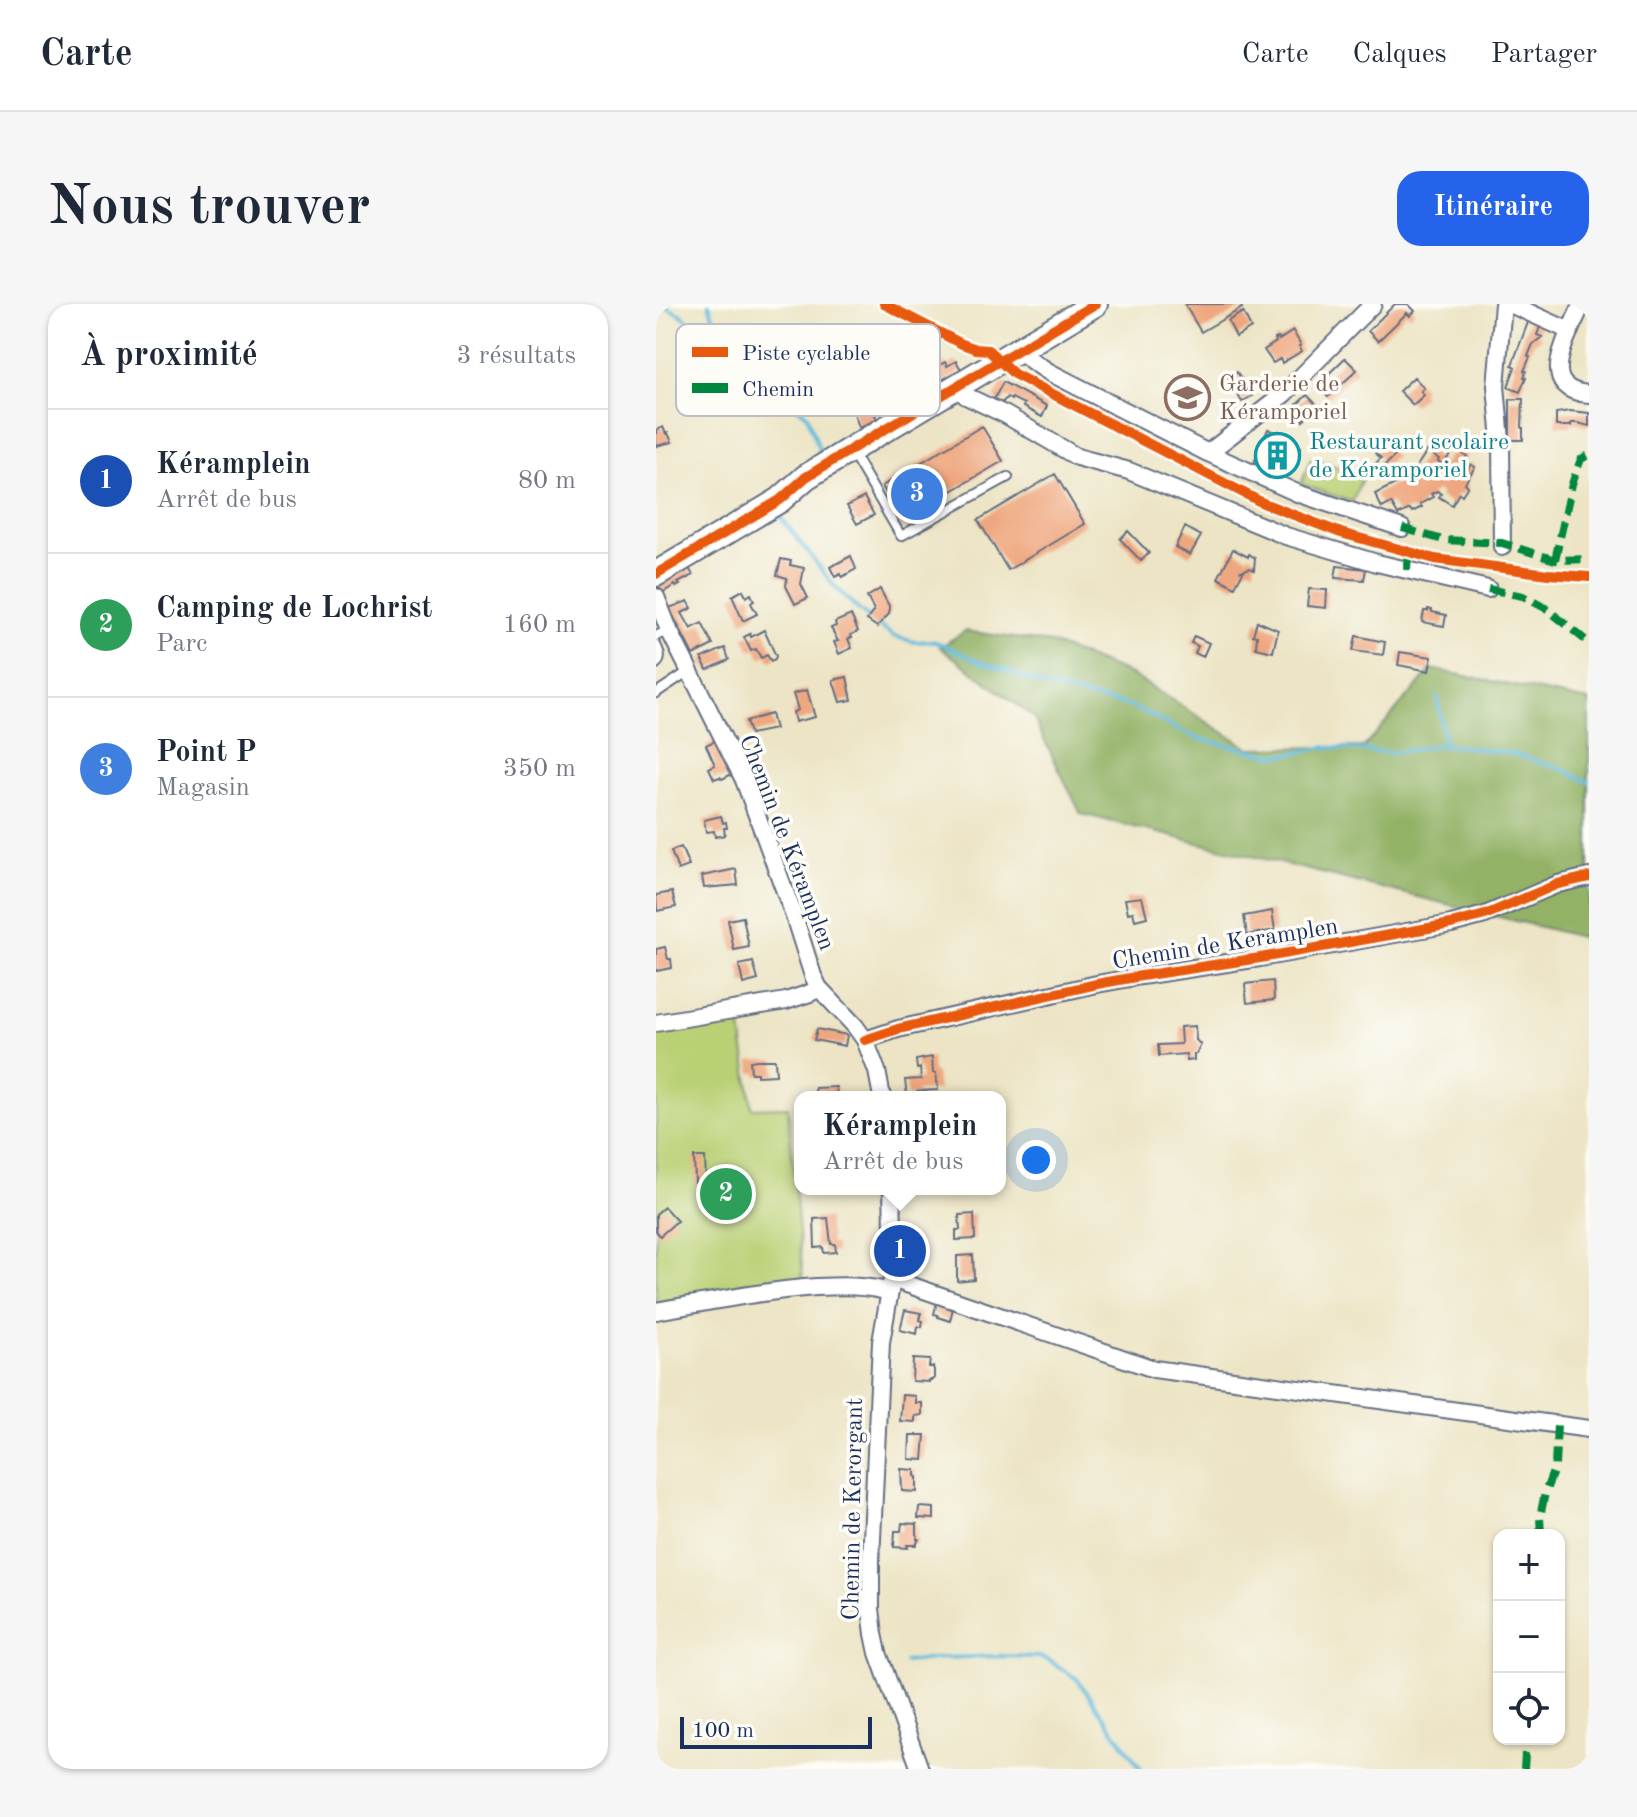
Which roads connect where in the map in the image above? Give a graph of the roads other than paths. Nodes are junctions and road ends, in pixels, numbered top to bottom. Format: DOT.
graph roads {
  1 [pos="1095,304"];
  2 [pos="1373,304"];
  3 [pos="1503,304"];
  4 [pos="1510,304"];
  5 [pos="1582,304"];
  6 [pos="1570,331"];
  7 [pos="1020,349"];
  8 [pos="956,386"];
  9 [pos="1589,394"];
  10 [pos="940,396"];
  11 [pos="906,416"];
  12 [pos="850,450"];
  13 [pos="1208,453"];
  14 [pos="806,477"];
  15 [pos="1008,477"];
  16 [pos="1402,528"];
  17 [pos="1502,547"];
  18 [pos="656,556"];
  19 [pos="656,574"];
  20 [pos="1488,589"];
  21 [pos="656,597"];
  22 [pos="662,633"];
  23 [pos="656,645"];
  24 [pos="656,664"];
  25 [pos="690,671"];
  26 [pos="656,693"];
  27 [pos="1589,877"];
  28 [pos="819,988"];
  29 [pos="656,1023"];
  30 [pos="865,1040"];
  31 [pos="881,1091"];
  32 [pos="892,1195"];
  33 [pos="891,1286"];
  34 [pos="656,1311"];
  35 [pos="1589,1429"];
  36 [pos="920,1769"];
  1 -- 7 [label="main road"];
  2 -- 13 [label="street"];
  3 -- 17 [label="street"];
  4 -- 6 [label="street"];
  5 -- 6 [label="street"];
  6 -- 9 [label="street"];
  7 -- 8 [label="main road"];
  7 -- 13 [label="street"];
  8 -- 10 [label="main road"];
  8 -- 20 [label="street"];
  11 -- 12 [label="main road"];
  12 -- 14 [label="main road"];
  12 -- 15 [label="lane"];
  13 -- 16 [label="street"];
  14 -- 18 [label="main road"];
  14 -- 19 [label="main road"];
  21 -- 22 [label="street, Chemin de Kéramplen"];
  22 -- 25 [label="street, Chemin de Kéramplen"];
  23 -- 24 [label="lane"];
  25 -- 26 [label="lane"];
  25 -- 28 [label="street, Chemin de Kéramplen"];
  27 -- 30 [label="street, Chemin de Keramplen"];
  28 -- 29 [label="street"];
  28 -- 30 [label="street, Chemin de Kéramplen"];
  30 -- 31 [label="street, Chemin de Kéramplen"];
  32 -- 33 [label="street"];
  33 -- 34 [label="street"];
  33 -- 35 [label="street"];
  33 -- 36 [label="street, Chemin de Kerorgant"];
}
